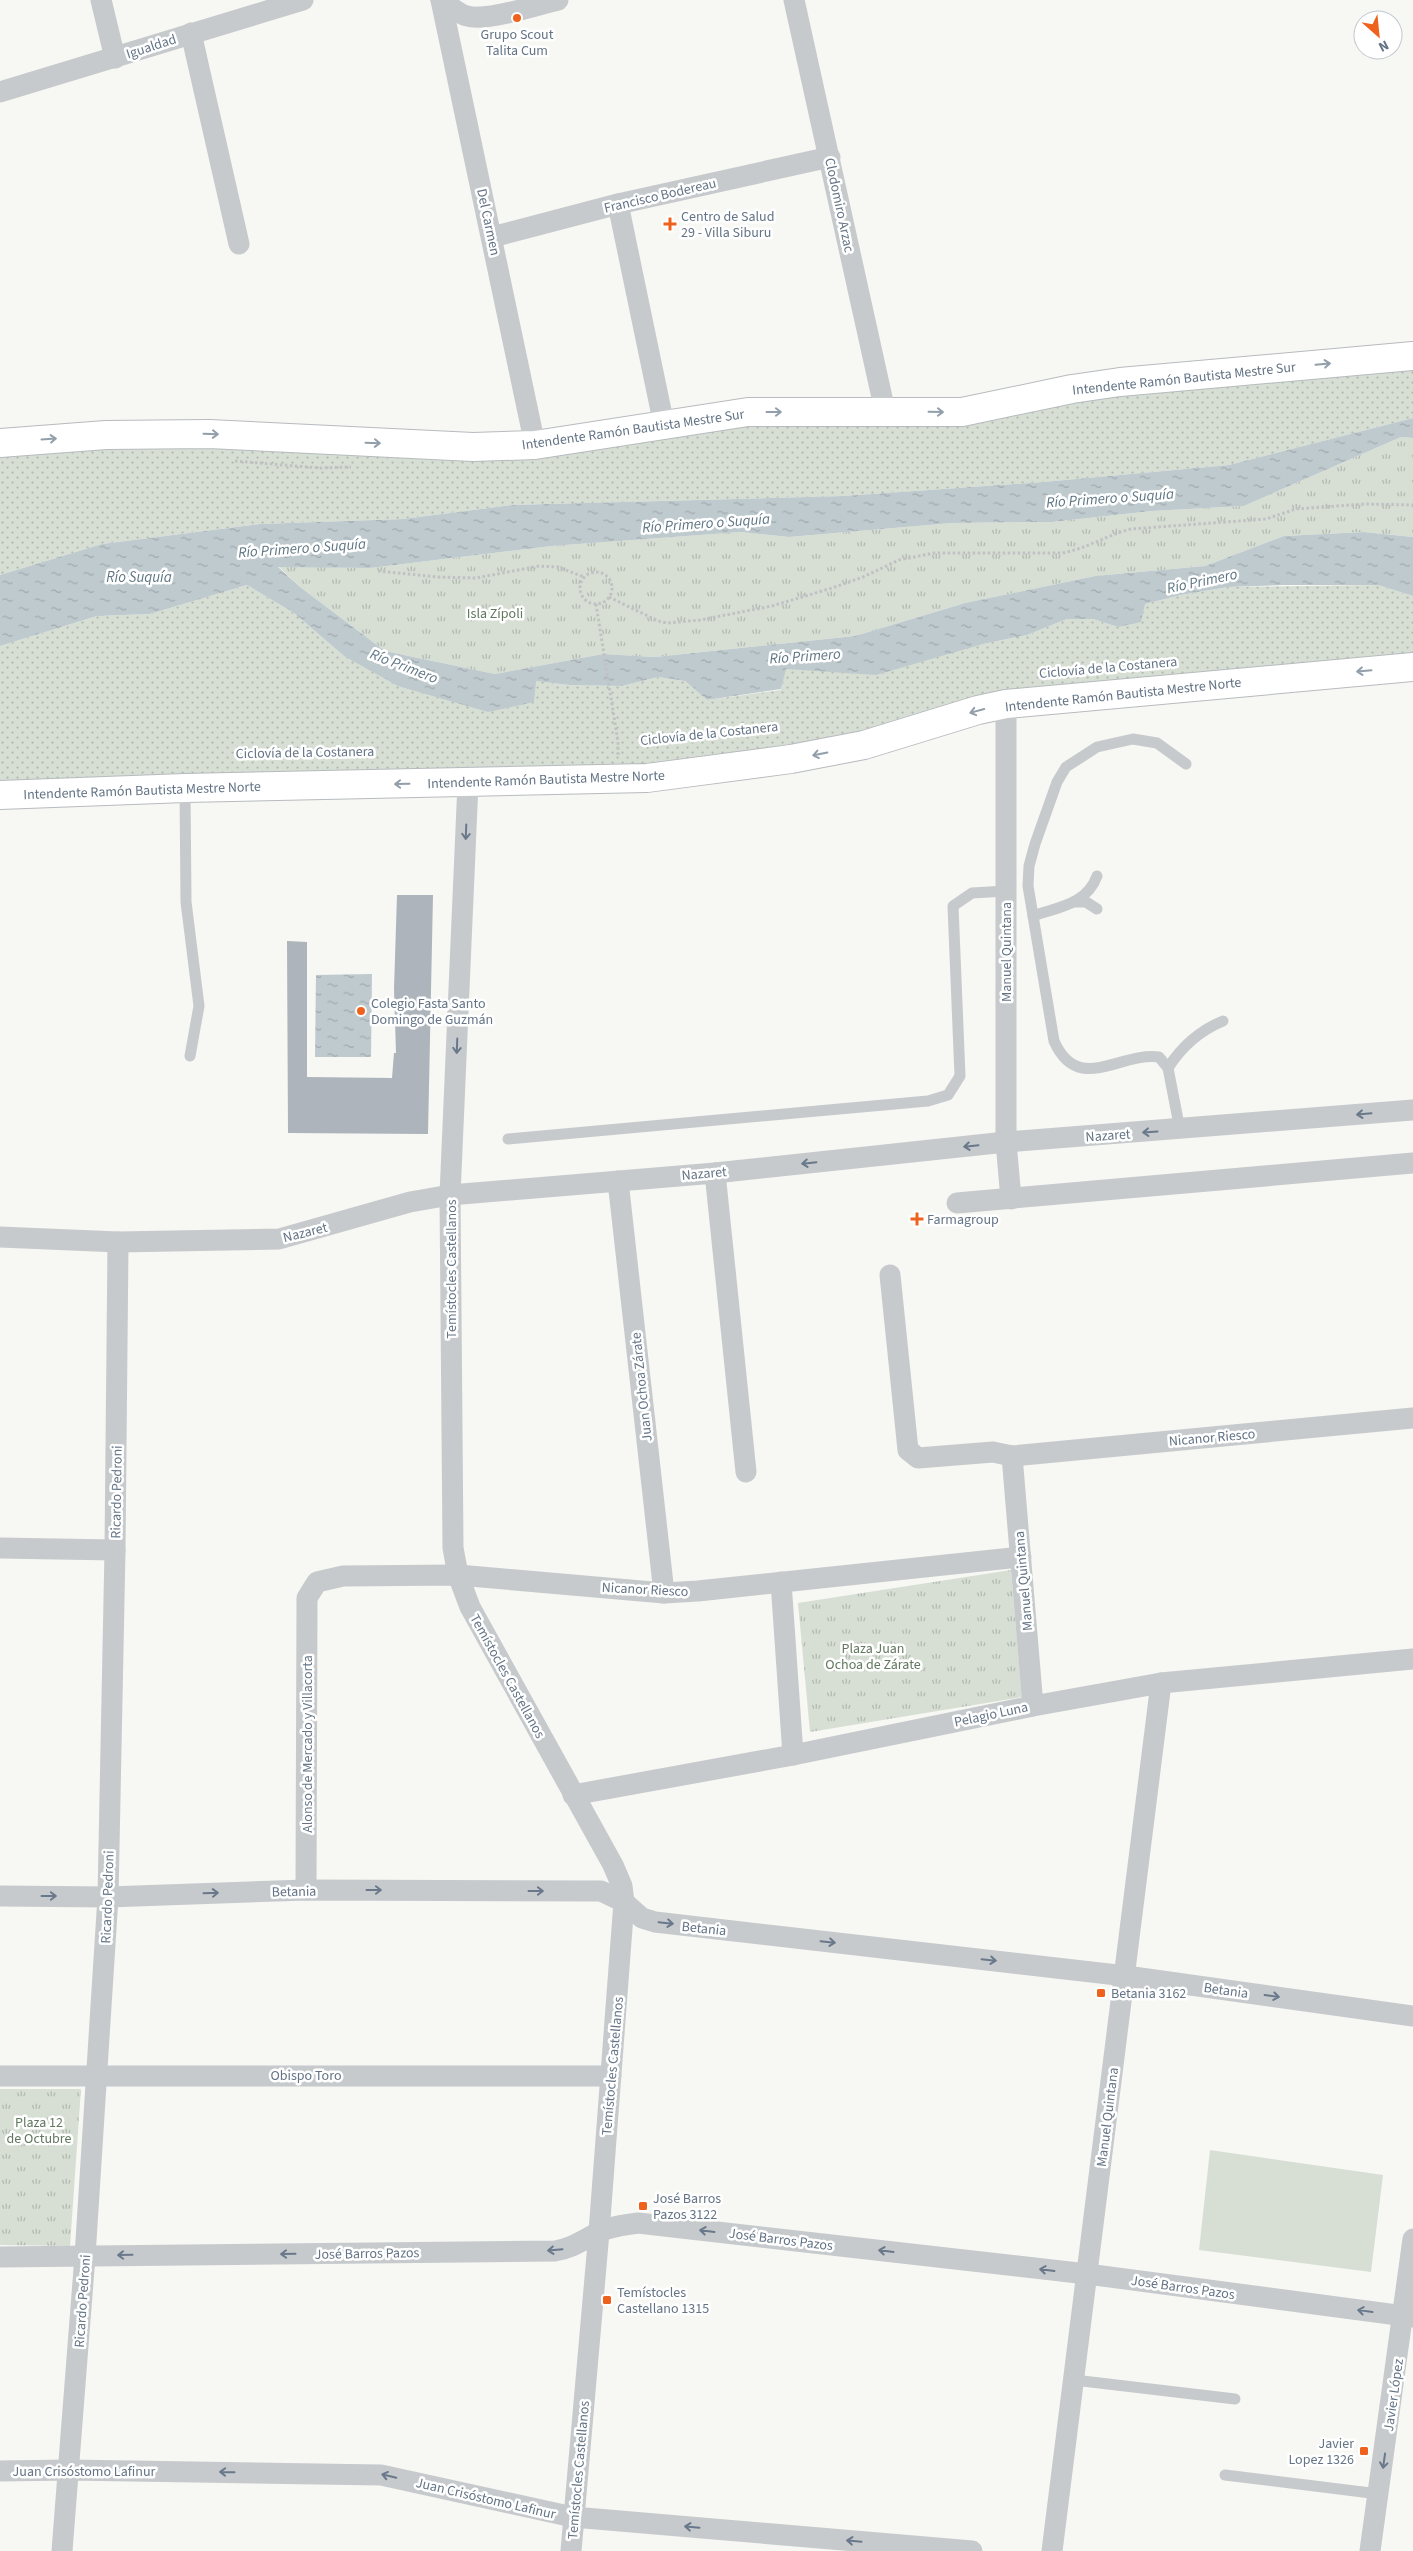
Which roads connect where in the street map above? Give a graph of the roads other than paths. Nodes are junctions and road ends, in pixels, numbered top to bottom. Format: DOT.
graph roads {
  1 [pos="101,0"];
  2 [pos="303,0"];
  3 [pos="441,0"];
  4 [pos="558,0"];
  5 [pos="794,0"];
  6 [pos="191,34"];
  7 [pos="115,58"];
  8 [pos="0,92"];
  9 [pos="830,157"];
  10 [pos="618,204"];
  11 [pos="492,236"];
  12 [pos="239,244"];
  13 [pos="1413,356"];
  14 [pos="885,411"];
  15 [pos="664,425"];
  16 [pos="0,443"];
  17 [pos="535,445"];
  18 [pos="1413,667"];
  19 [pos="1006,704"];
  20 [pos="1186,764"];
  21 [pos="468,783"];
  22 [pos="185,788"];
  23 [pos="0,795"];
  24 [pos="1097,876"];
  25 [pos="1006,891"];
  26 [pos="1076,902"];
  27 [pos="1097,909"];
  28 [pos="1033,916"];
  29 [pos="1223,1021"];
  30 [pos="190,1056"];
  31 [pos="1168,1068"];
  32 [pos="1413,1110"];
  33 [pos="1180,1130"];
  34 [pos="508,1139"];
  35 [pos="1006,1142"];
  36 [pos="1413,1163"];
  37 [pos="715,1172"];
  38 [pos="618,1181"];
  39 [pos="450,1195"];
  40 [pos="1011,1199"];
  41 [pos="957,1203"];
  42 [pos="0,1237"];
  43 [pos="118,1242"];
  44 [pos="890,1275"];
  45 [pos="1413,1418"];
  46 [pos="1012,1456"];
  47 [pos="746,1472"];
  48 [pos="0,1548"];
  49 [pos="115,1550"];
  50 [pos="1021,1557"];
  51 [pos="458,1574"];
  52 [pos="781,1582"];
  53 [pos="664,1592"];
  54 [pos="307,1598"];
  55 [pos="1413,1659"];
  56 [pos="1161,1683"];
  57 [pos="1033,1706"];
  58 [pos="793,1755"];
  59 [pos="573,1795"];
  60 [pos="306,1890"];
  61 [pos="0,1896"];
  62 [pos="108,1896"];
  63 [pos="624,1902"];
  64 [pos="1126,1976"];
  65 [pos="1413,2016"];
  66 [pos="98,2075"];
  67 [pos="0,2076"];
  68 [pos="611,2076"];
  69 [pos="600,2232"];
  70 [pos="1413,2239"];
  71 [pos="85,2256"];
  72 [pos="0,2257"];
  73 [pos="1087,2274"];
  74 [pos="1408,2317"];
  75 [pos="1074,2380"];
  76 [pos="1236,2399"];
  77 [pos="69,2470"];
  78 [pos="0,2471"];
  79 [pos="1225,2475"];
  80 [pos="1380,2494"];
  81 [pos="573,2517"];
  82 [pos="62,2551"];
  83 [pos="571,2551"];
  84 [pos="972,2551"];
  85 [pos="1052,2551"];
  86 [pos="1370,2551"];
  1 -- 7 [label="street"];
  2 -- 6 [label="street, Igualdad"];
  3 -- 4 [label="street"];
  3 -- 11 [label="street, Del Carmen"];
  5 -- 9 [label="street, Clodomiro Arzac"];
  6 -- 7 [label="street, Igualdad"];
  6 -- 12 [label="street"];
  7 -- 8 [label="street, Igualdad"];
  9 -- 10 [label="street, Francisco Bodereau"];
  9 -- 14 [label="street, Clodomiro Arzac"];
  10 -- 11 [label="street, Francisco Bodereau"];
  10 -- 15 [label="street"];
  11 -- 17 [label="street, Del Carmen"];
  14 -- 13 [label="main road, Intendente Ramón Bautista Mestre Sur, one-way"];
  15 -- 14 [label="main road, Intendente Ramón Bautista Mestre Sur, one-way"];
  15 -- 17 [label="main road, Intendente Ramón Bautista Mestre Sur"];
  16 -- 17 [label="main road, Intendente Ramón Bautista Mestre Sur, one-way"];
  18 -- 19 [label="main road, Intendente Ramón Bautista Mestre Norte, one-way"];
  19 -- 21 [label="main road, Intendente Ramón Bautista Mestre Norte, one-way"];
  19 -- 25 [label="street, Manuel Quintana"];
  20 -- 28 [label="lane"];
  21 -- 22 [label="main road, Intendente Ramón Bautista Mestre Norte, one-way"];
  21 -- 39 [label="street, Temístocles Castellanos, one-way"];
  22 -- 23 [label="main road, Intendente Ramón Bautista Mestre Norte"];
  22 -- 30 [label="lane"];
  24 -- 26 [label="lane"];
  25 -- 34 [label="lane"];
  25 -- 35 [label="street, Manuel Quintana"];
  26 -- 27 [label="lane"];
  26 -- 28 [label="lane"];
  28 -- 31 [label="lane"];
  29 -- 31 [label="lane"];
  31 -- 33 [label="lane"];
  32 -- 33 [label="street, Nazaret, one-way"];
  33 -- 35 [label="street, Nazaret, one-way"];
  35 -- 37 [label="street, Nazaret, one-way"];
  35 -- 40 [label="street, Manuel Quintana"];
  36 -- 40 [label="street"];
  37 -- 38 [label="street, Nazaret"];
  37 -- 47 [label="street"];
  38 -- 39 [label="street, Nazaret"];
  38 -- 53 [label="street, Juan Ochoa Zárate"];
  39 -- 43 [label="street, Nazaret"];
  39 -- 51 [label="street, Temístocles Castellanos"];
  40 -- 41 [label="street"];
  42 -- 43 [label="street, Nazaret"];
  43 -- 49 [label="street, Ricardo Pedroni"];
  44 -- 46 [label="street, Nicanor Riesco"];
  45 -- 46 [label="street, Nicanor Riesco"];
  46 -- 50 [label="street, Manuel Quintana"];
  48 -- 49 [label="street"];
  49 -- 62 [label="street, Ricardo Pedroni"];
  50 -- 52 [label="street, Nicanor Riesco"];
  50 -- 57 [label="street, Manuel Quintana"];
  51 -- 53 [label="street, Nicanor Riesco"];
  51 -- 54 [label="street, Nicanor Riesco"];
  51 -- 59 [label="street, Temístocles Castellanos"];
  52 -- 53 [label="street, Nicanor Riesco"];
  52 -- 58 [label="street"];
  54 -- 60 [label="street, Alonso de Mercado y Villacorta"];
  55 -- 56 [label="street, Pelagio Luna"];
  56 -- 57 [label="street, Pelagio Luna"];
  56 -- 64 [label="street, Manuel Quintana"];
  57 -- 58 [label="street, Pelagio Luna"];
  58 -- 59 [label="street, Pelagio Luna"];
  59 -- 63 [label="street, Temístocles Castellanos"];
  62 -- 60 [label="street, Betania, one-way"];
  60 -- 63 [label="street, Betania, one-way"];
  61 -- 62 [label="street, Betania, one-way"];
  62 -- 66 [label="street, Ricardo Pedroni"];
  63 -- 64 [label="street, Betania, one-way"];
  63 -- 68 [label="street, Temístocles Castellanos"];
  64 -- 65 [label="street, Betania, one-way"];
  64 -- 73 [label="street, Manuel Quintana"];
  66 -- 67 [label="street, Obispo Toro"];
  66 -- 68 [label="street, Obispo Toro"];
  66 -- 71 [label="street, Ricardo Pedroni"];
  68 -- 69 [label="street, Temístocles Castellanos"];
  69 -- 71 [label="street, José Barros Pazos, one-way"];
  73 -- 69 [label="street, José Barros Pazos, one-way"];
  69 -- 81 [label="street, Temístocles Castellanos"];
  70 -- 74 [label="street, Javier López"];
  71 -- 72 [label="street, José Barros Pazos"];
  71 -- 77 [label="street, Ricardo Pedroni"];
  74 -- 73 [label="street, José Barros Pazos, one-way"];
  73 -- 75 [label="street, Manuel Quintana"];
  74 -- 80 [label="street, Javier López, one-way"];
  75 -- 76 [label="lane"];
  75 -- 85 [label="street, Manuel Quintana"];
  77 -- 78 [label="street, Juan Crisóstomo Lafinur"];
  81 -- 77 [label="street, Juan Crisóstomo Lafinur, one-way"];
  77 -- 82 [label="street, Ricardo Pedroni"];
  79 -- 80 [label="lane"];
  80 -- 86 [label="street, Javier López"];
  81 -- 83 [label="street, Temístocles Castellanos"];
  84 -- 81 [label="street, Juan Crisóstomo Lafinur, one-way"];
}
